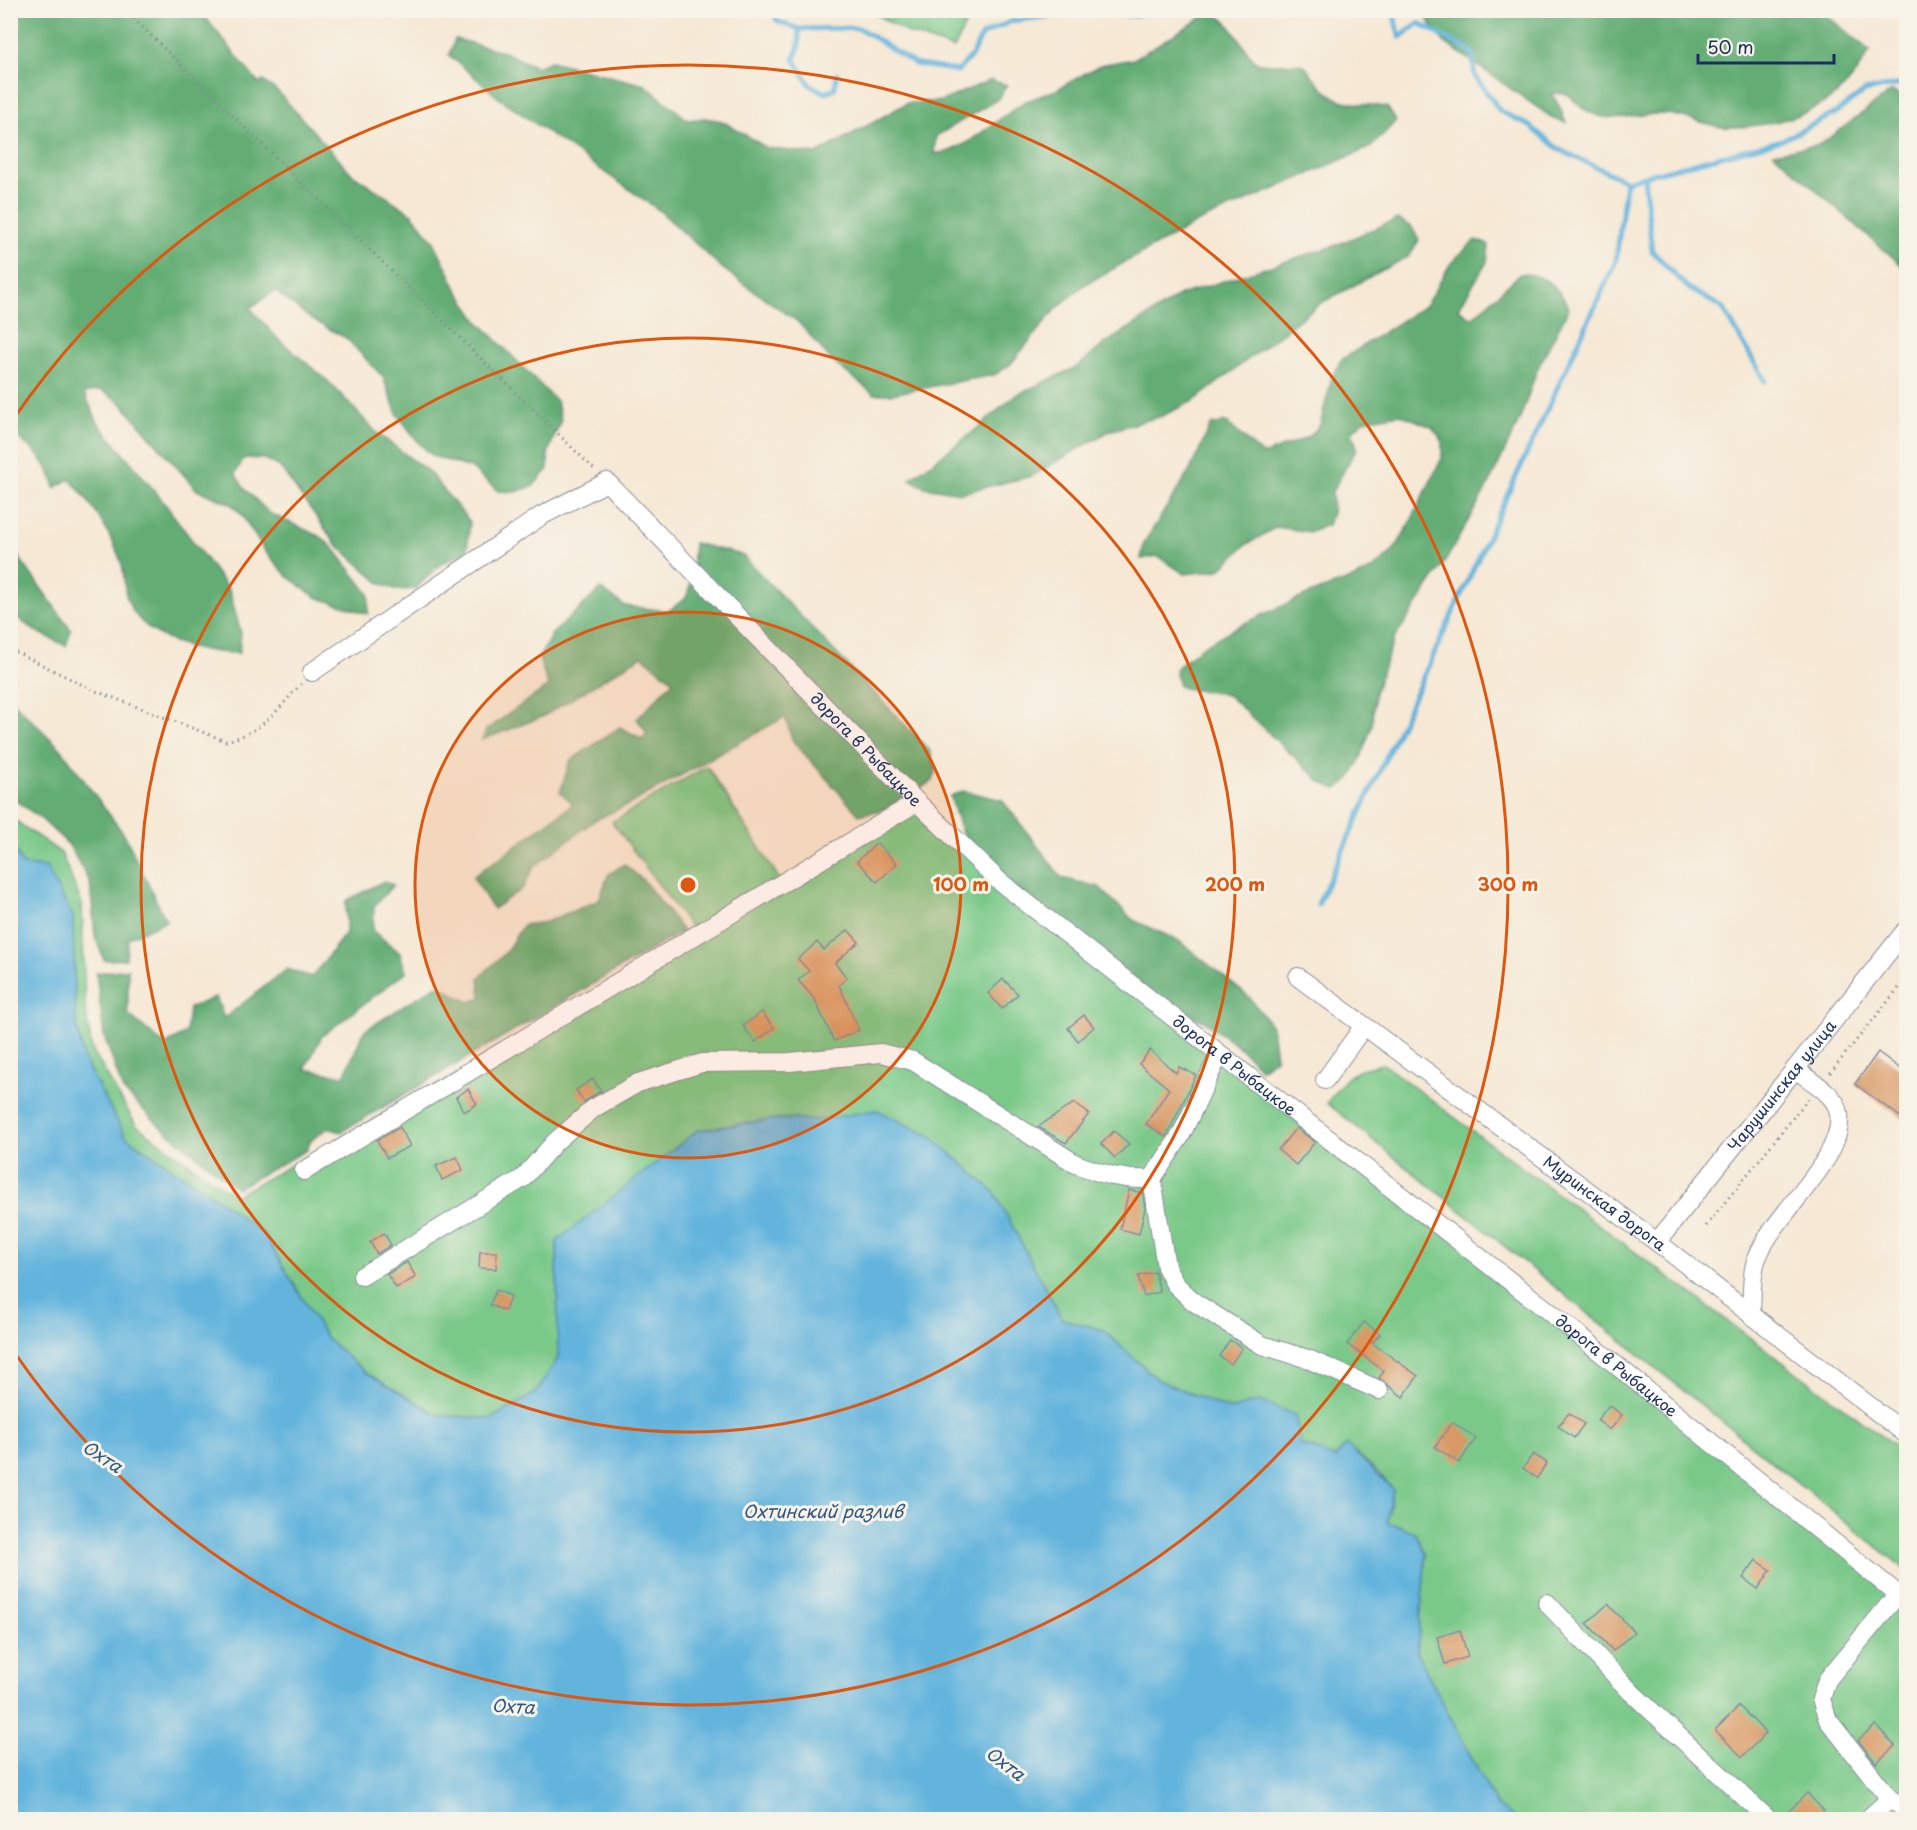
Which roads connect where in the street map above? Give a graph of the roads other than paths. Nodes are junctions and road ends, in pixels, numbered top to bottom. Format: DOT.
graph roads {
  1 [pos="312,672"];
  2 [pos="917,802"];
  3 [pos="1906,930"];
  4 [pos="1298,977"];
  5 [pos="1364,1026"];
  6 [pos="1219,1055"];
  7 [pos="1795,1069"];
  8 [pos="1325,1080"];
  9 [pos="304,1171"];
  10 [pos="1152,1179"];
  11 [pos="1657,1242"];
  12 [pos="362,1275"];
  13 [pos="1751,1315"];
  14 [pos="1379,1390"];
  15 [pos="1906,1434"];
  16 [pos="1902,1598"];
  17 [pos="1547,1602"];
  18 [pos="1890,1799"];
  19 [pos="1906,1809"];
  20 [pos="1769,1820"];
  21 [pos="1867,1820"];
  1 -- 2 [label="street, дорога в Рыбацкое"];
  2 -- 6 [label="street, дорога в Рыбацкое"];
  2 -- 9 [label="street"];
  3 -- 7 [label="street, Чарушинская улица"];
  4 -- 5 [label="street, Муринская дорога"];
  5 -- 8 [label="street"];
  5 -- 11 [label="street, Муринская дорога"];
  6 -- 10 [label="street"];
  6 -- 16 [label="street, дорога в Рыбацкое"];
  7 -- 11 [label="street, Чарушинская улица"];
  7 -- 13 [label="street"];
  10 -- 12 [label="street"];
  10 -- 14 [label="street"];
  11 -- 13 [label="street, Муринская дорога"];
  13 -- 15 [label="street, Муринская дорога"];
  16 -- 18 [label="street"];
  17 -- 20 [label="street"];
  18 -- 19 [label="street"];
  18 -- 21 [label="street"];
}
